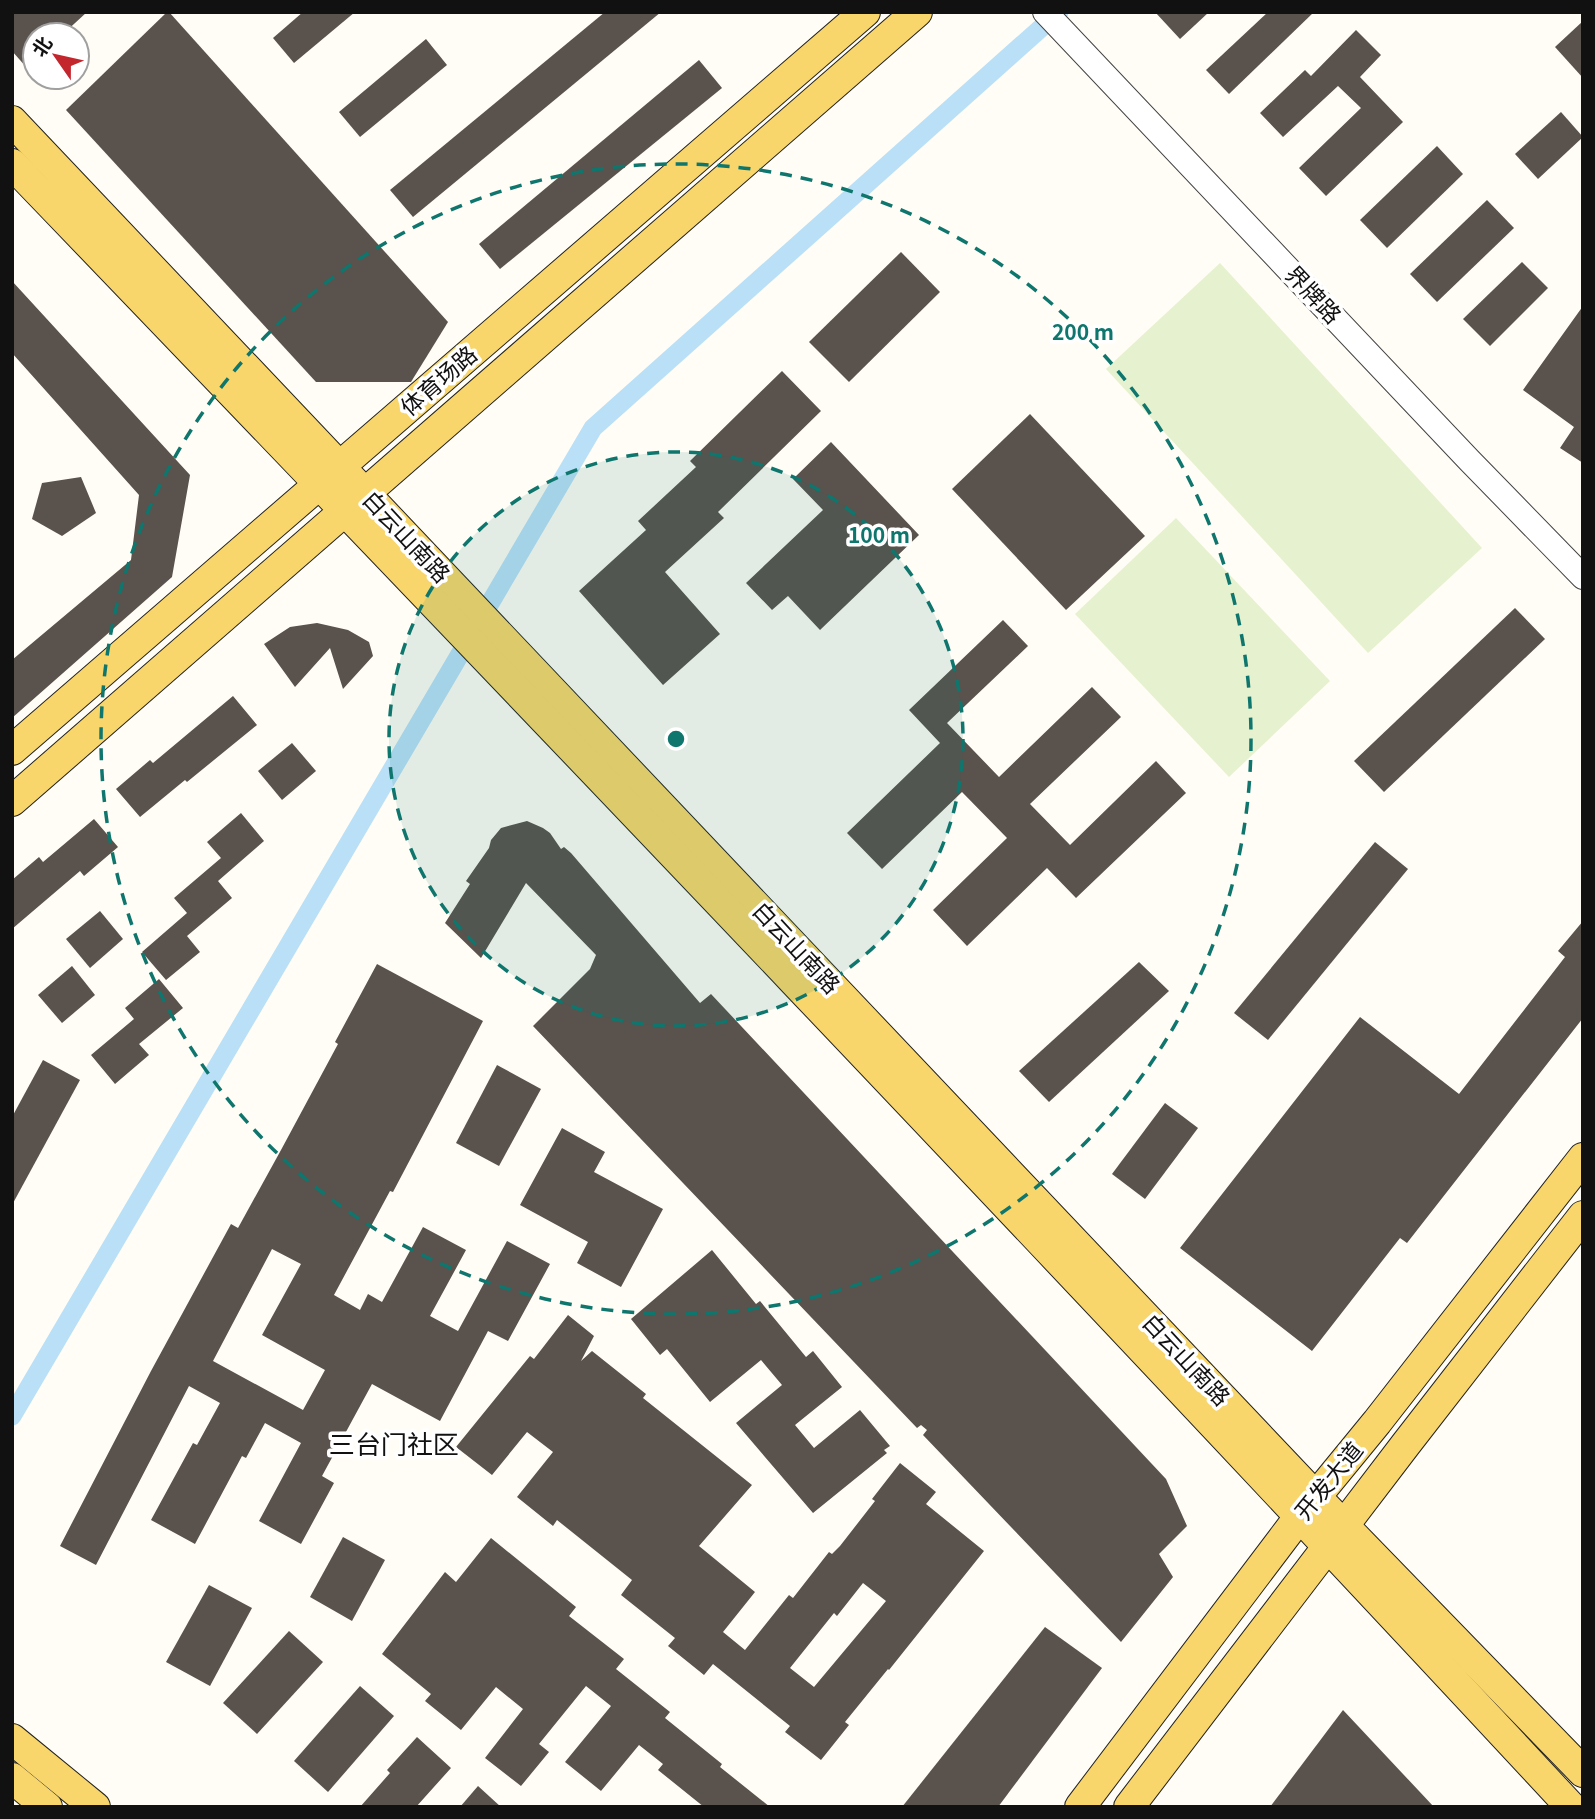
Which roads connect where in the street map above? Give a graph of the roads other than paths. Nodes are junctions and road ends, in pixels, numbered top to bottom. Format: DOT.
graph roads {
  1 [pos="865,12"];
  2 [pos="917,12"];
  3 [pos="1045,12"];
  4 [pos="12,121"];
  5 [pos="12,164"];
  6 [pos="330,476"];
  7 [pos="355,502"];
  8 [pos="1583,577"];
  9 [pos="12,750"];
  10 [pos="12,801"];
  11 [pos="1583,1158"];
  12 [pos="1583,1216"];
  13 [pos="1308,1507"];
  14 [pos="1336,1536"];
  15 [pos="12,1739"];
  16 [pos="1583,1772"];
  17 [pos="12,1778"];
  18 [pos="47,1807"];
  19 [pos="95,1807"];
  20 [pos="1080,1807"];
  21 [pos="1129,1807"];
  22 [pos="1571,1807"];
  1 -- 6 [label="main road, 体育场路"];
  2 -- 7 [label="main road, 体育场路"];
  3 -- 8 [label="street, 界牌路"];
  4 -- 6 [label="main road, 白云山南路"];
  5 -- 6 [label="main road, 白云山南路"];
  6 -- 7 [label="main road, 白云山南路"];
  6 -- 9 [label="main road, 体育场路"];
  7 -- 10 [label="main road, 体育场路"];
  7 -- 13 [label="main road, 白云山南路"];
  11 -- 13 [label="main road, 开发大道"];
  12 -- 14 [label="main road, 开发大道"];
  13 -- 14 [label="main road, 白云山南路"];
  13 -- 20 [label="main road, 开发大道"];
  14 -- 16 [label="main road, 白云山南路"];
  14 -- 21 [label="main road, 开发大道"];
  14 -- 22 [label="main road, 白云山南路"];
  15 -- 19 [label="main road"];
  17 -- 18 [label="main road"];
}
